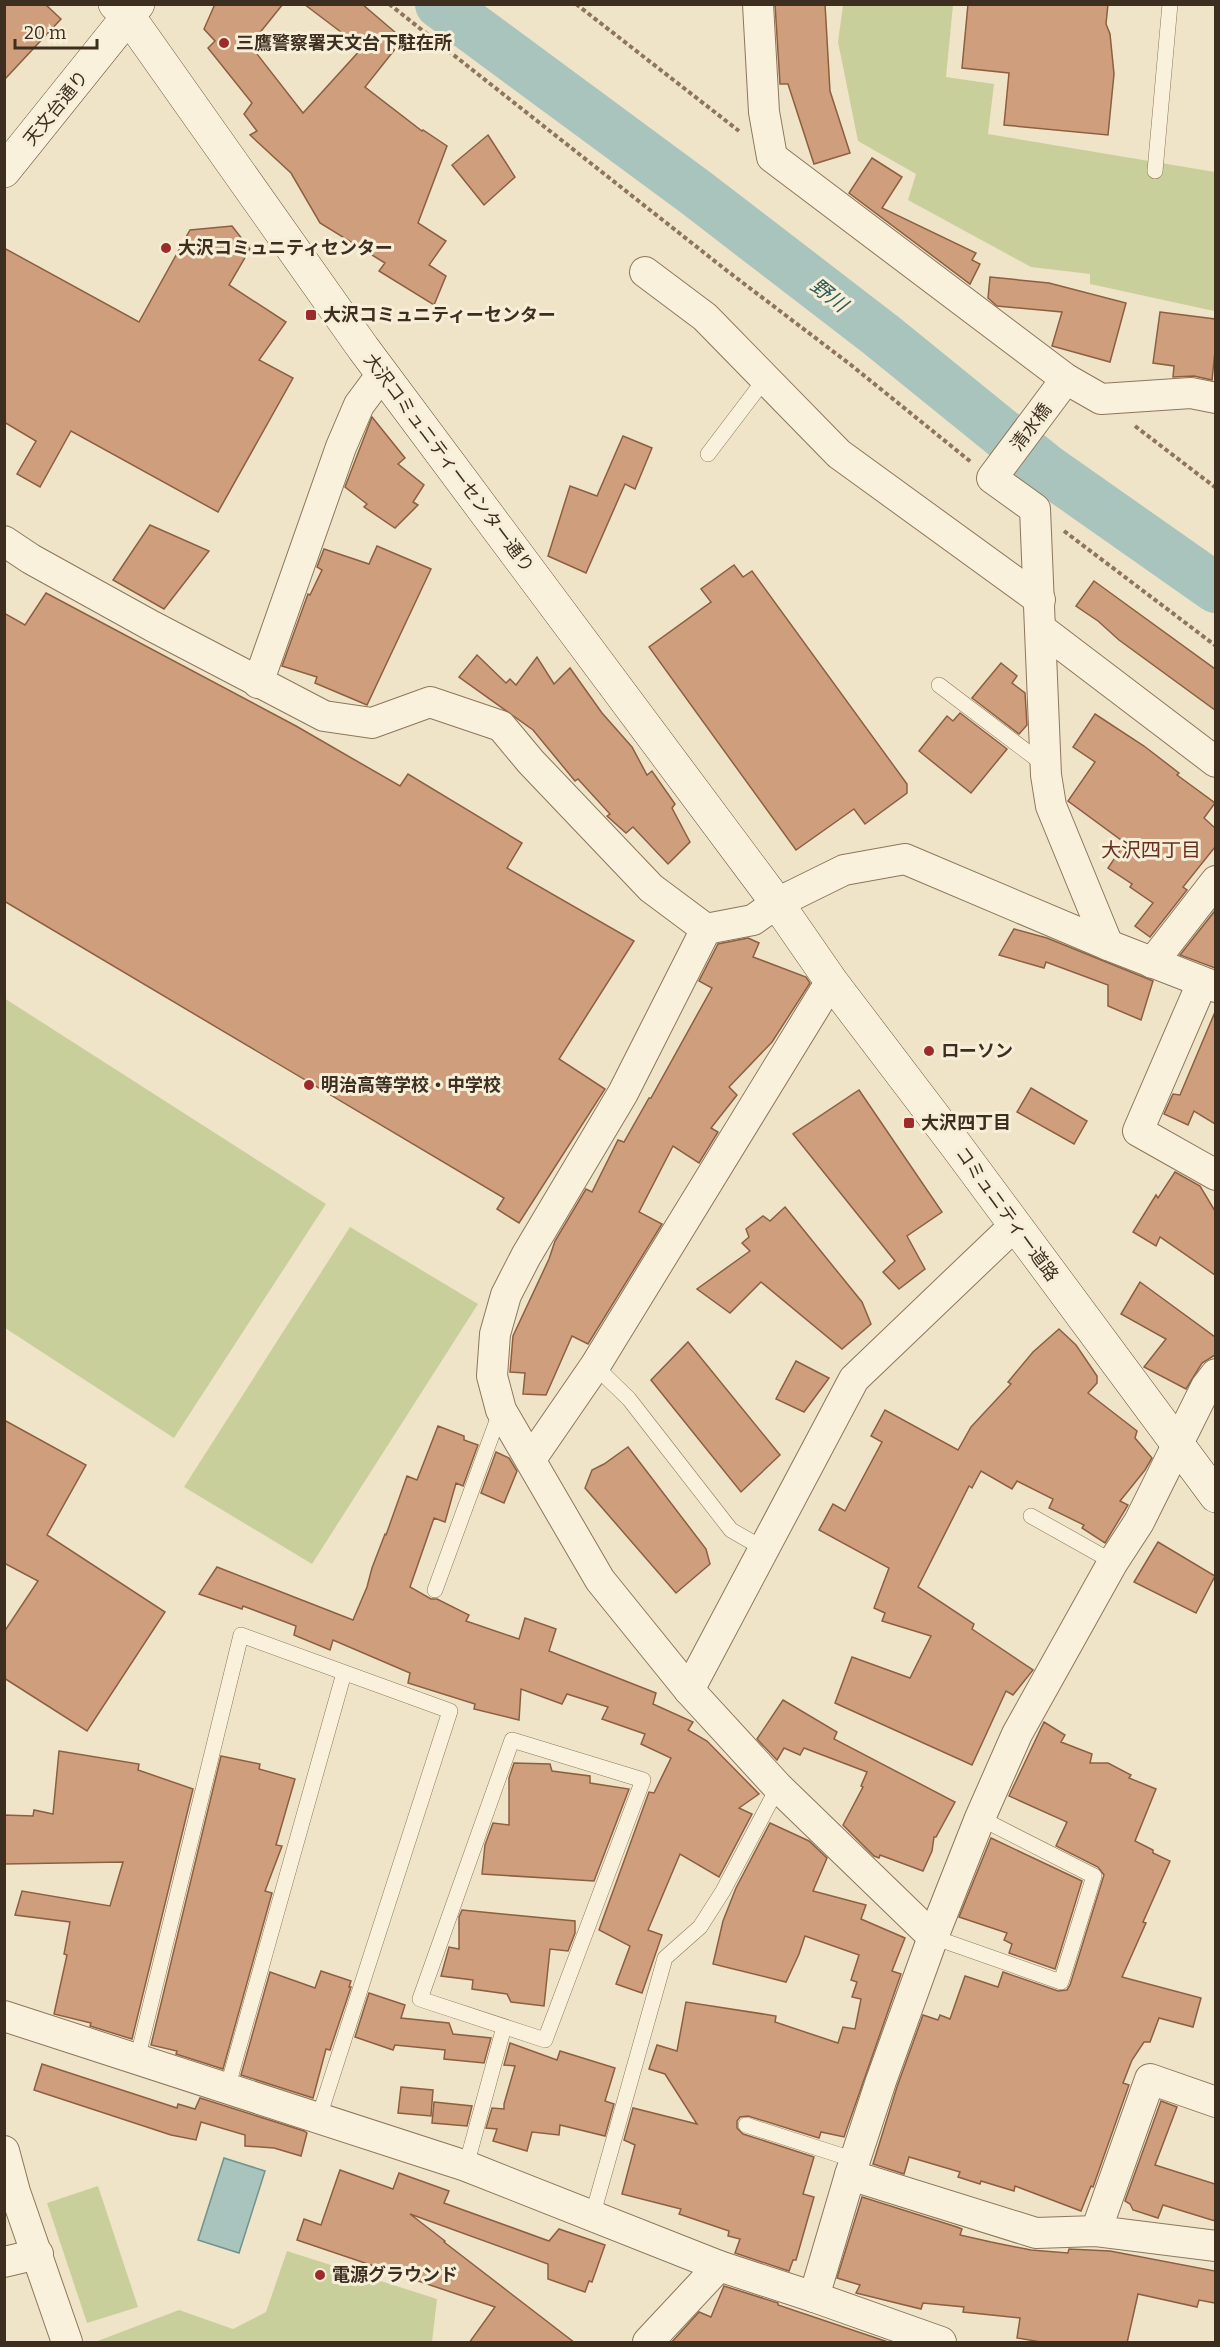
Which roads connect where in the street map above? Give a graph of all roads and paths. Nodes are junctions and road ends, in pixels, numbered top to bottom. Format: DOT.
graph roads {
  1 [pos="390,4"];
  2 [pos="576,4"];
  3 [pos="758,4"];
  4 [pos="1170,4"];
  5 [pos="127,9"];
  6 [pos="772,157"];
  7 [pos="4,171"];
  8 [pos="1155,171"];
  9 [pos="645,272"];
  10 [pos="382,374"];
  11 [pos="765,380"];
  12 [pos="1064,382"];
  13 [pos="1215,398"];
  14 [pos="1101,399"];
  15 [pos="708,454"];
  16 [pos="995,474"];
  17 [pos="1215,488"];
  18 [pos="1035,509"];
  19 [pos="4,541"];
  20 [pos="1040,615"];
  21 [pos="1215,646"];
  22 [pos="258,683"];
  23 [pos="939,685"];
  24 [pos="1215,762"];
  25 [pos="1046,766"];
  26 [pos="1215,881"];
  27 [pos="777,903"];
  28 [pos="706,929"];
  29 [pos="1108,945"];
  30 [pos="1152,963"];
  31 [pos="831,981"];
  32 [pos="1209,985"];
  33 [pos="1215,1175"];
  34 [pos="1015,1225"];
  35 [pos="595,1366"];
  36 [pos="1215,1374"];
  37 [pos="501,1410"];
  38 [pos="1177,1445"];
  39 [pos="531,1458"];
  40 [pos="1215,1496"];
  41 [pos="1032,1516"];
  42 [pos="764,1549"];
  43 [pos="1113,1562"];
  44 [pos="435,1590"];
  45 [pos="344,1673"];
  46 [pos="689,1690"];
  47 [pos="778,1787"];
  48 [pos="980,1818"];
  49 [pos="933,1937"];
  50 [pos="4,2016"];
  51 [pos="504,2027"];
  52 [pos="137,2060"];
  53 [pos="227,2089"];
  54 [pos="1215,2102"];
  55 [pos="318,2120"];
  56 [pos="746,2125"];
  57 [pos="4,2151"];
  58 [pos="466,2166"];
  59 [pos="853,2168"];
  60 [pos="592,2217"];
  61 [pos="1096,2231"];
  62 [pos="1215,2246"];
  63 [pos="38,2254"];
  64 [pos="4,2262"];
  65 [pos="719,2266"];
  66 [pos="814,2297"];
  67 [pos="67,2343"];
  68 [pos="648,2343"];
  69 [pos="941,2343"];
  1 -- 16 [label="path"];
  2 -- 6 [label="path"];
  3 -- 6 [label="street"];
  4 -- 8 [label="lane"];
  5 -- 7 [label="street, 天文台通り"];
  5 -- 10 [label="street, 大沢コミュニティーセンター通り"];
  6 -- 12 [label="street"];
  9 -- 11 [label="street"];
  10 -- 22 [label="street"];
  10 -- 27 [label="street, 大沢コミュニティーセンター通り"];
  11 -- 15 [label="lane"];
  11 -- 20 [label="street"];
  12 -- 14 [label="street"];
  12 -- 16 [label="street, 清水橋"];
  13 -- 14 [label="street"];
  14 -- 17 [label="path"];
  16 -- 18 [label="street"];
  18 -- 20 [label="street"];
  18 -- 21 [label="path"];
  19 -- 22 [label="street"];
  20 -- 24 [label="street"];
  20 -- 25 [label="street"];
  22 -- 28 [label="street"];
  23 -- 25 [label="lane"];
  25 -- 29 [label="street"];
  26 -- 30 [label="street"];
  27 -- 28 [label="street"];
  27 -- 29 [label="street"];
  27 -- 31 [label="street, コミュニティー道路"];
  28 -- 37 [label="street"];
  29 -- 30 [label="street"];
  30 -- 32 [label="street"];
  31 -- 34 [label="street, コミュニティー道路"];
  31 -- 35 [label="street"];
  32 -- 33 [label="street"];
  34 -- 38 [label="street, コミュニティー道路"];
  34 -- 42 [label="street"];
  35 -- 39 [label="street"];
  35 -- 42 [label="lane"];
  36 -- 38 [label="street"];
  37 -- 39 [label="street"];
  37 -- 44 [label="lane"];
  38 -- 40 [label="street, コミュニティー道路"];
  38 -- 43 [label="street"];
  39 -- 46 [label="street"];
  41 -- 43 [label="lane"];
  42 -- 46 [label="street"];
  43 -- 48 [label="street"];
  45 -- 52 [label="lane"];
  45 -- 53 [label="lane"];
  45 -- 55 [label="lane"];
  46 -- 47 [label="street"];
  47 -- 49 [label="street"];
  47 -- 60 [label="lane"];
  48 -- 49 [label="street"];
  48 -- 49 [label="lane"];
  49 -- 59 [label="street"];
  50 -- 52 [label="street"];
  51 -- 51 [label="lane"];
  51 -- 58 [label="lane"];
  52 -- 53 [label="street"];
  53 -- 55 [label="street"];
  54 -- 61 [label="street"];
  55 -- 58 [label="street"];
  56 -- 59 [label="lane"];
  57 -- 63 [label="street"];
  58 -- 60 [label="street"];
  59 -- 61 [label="street"];
  59 -- 66 [label="street"];
  60 -- 65 [label="street"];
  61 -- 62 [label="street"];
  63 -- 64 [label="street"];
  63 -- 67 [label="street"];
  65 -- 66 [label="street"];
  65 -- 68 [label="street"];
  66 -- 69 [label="street"];
}
